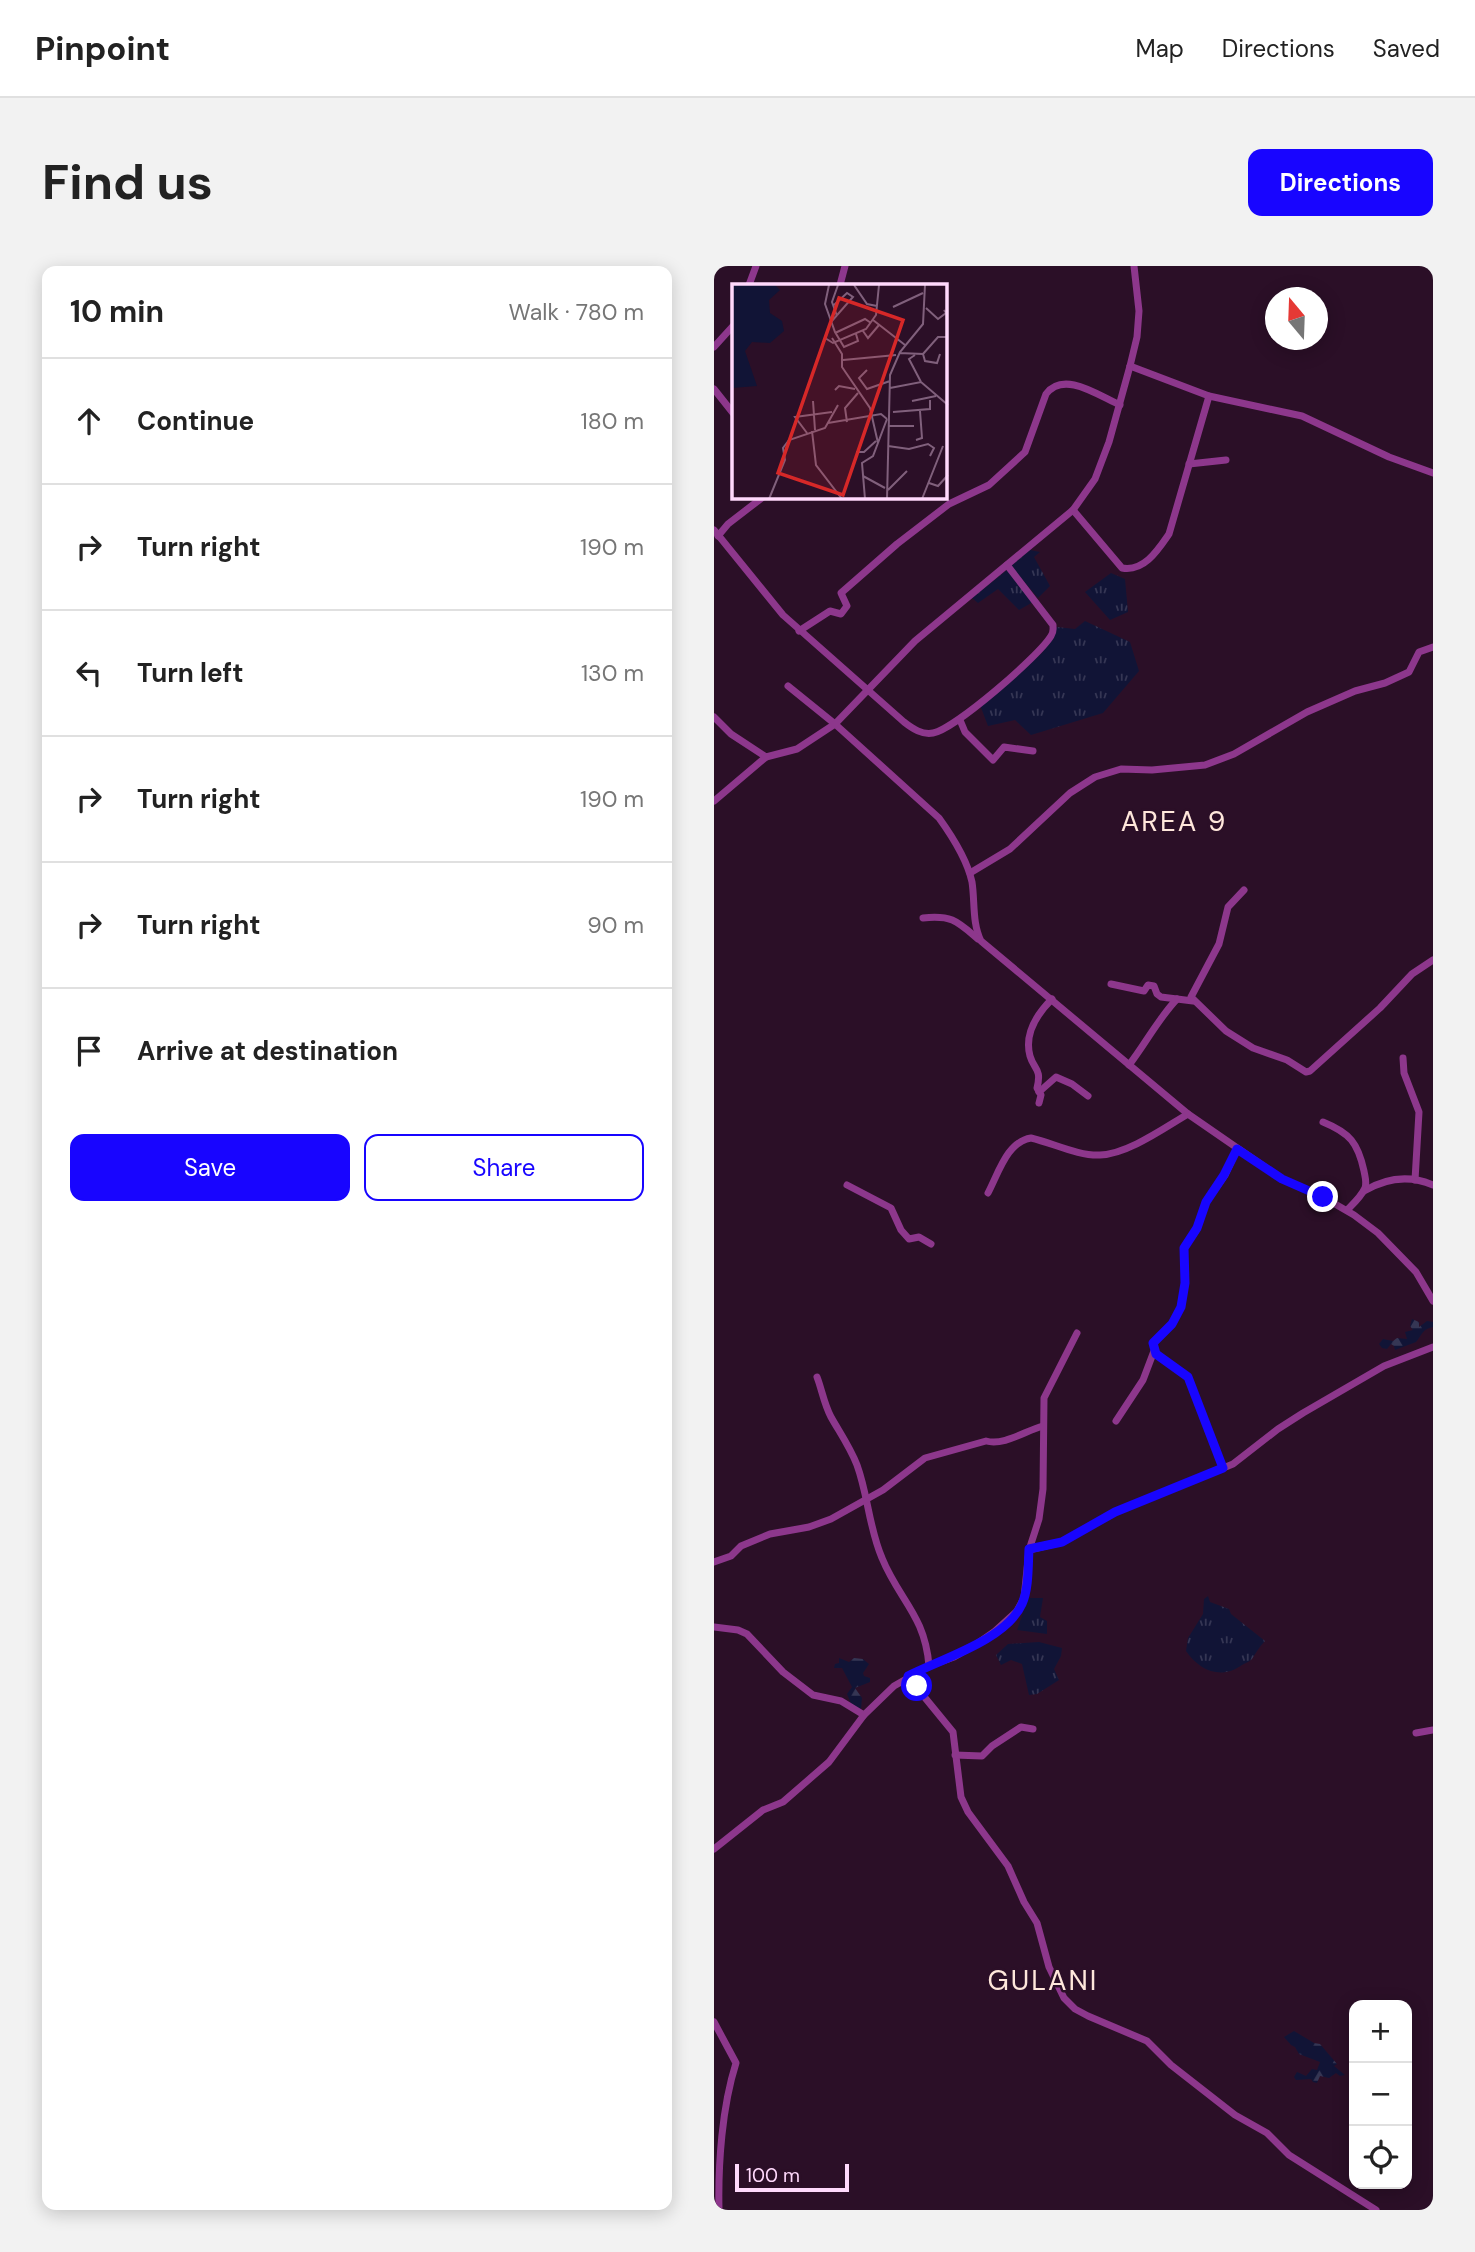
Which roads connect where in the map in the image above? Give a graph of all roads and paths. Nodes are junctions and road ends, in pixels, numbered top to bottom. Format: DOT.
graph roads {
  1 [pos="756,266"];
  2 [pos="845,266"];
  3 [pos="1134,266"];
  4 [pos="749,284"];
  5 [pos="840,284"];
  6 [pos="732,327"];
  7 [pos="714,347"];
  8 [pos="1130,366"];
  9 [pos="714,389"];
  10 [pos="1209,396"];
  11 [pos="1120,405"];
  12 [pos="732,412"];
  13 [pos="1226,460"];
  14 [pos="1189,464"];
  15 [pos="1433,473"];
  16 [pos="760,499"];
  17 [pos="1073,510"];
  18 [pos="716,533"];
  19 [pos="1007,565"];
  20 [pos="799,631"];
  21 [pos="1433,647"];
  22 [pos="788,687"];
  23 [pos="868,688"];
  24 [pos="714,717"];
  25 [pos="960,720"];
  26 [pos="835,724"];
  27 [pos="1033,751"];
  28 [pos="766,757"];
  29 [pos="714,801"];
  30 [pos="970,873"];
  31 [pos="1244,890"];
  32 [pos="923,918"];
  33 [pos="981,941"];
  34 [pos="1433,960"];
  35 [pos="1111,984"];
  36 [pos="1052,999"];
  37 [pos="1178,999"];
  38 [pos="1193,1001"];
  39 [pos="1403,1058"];
  40 [pos="1129,1065"];
  41 [pos="1039,1092"];
  42 [pos="1088,1096"];
  43 [pos="1039,1103"];
  44 [pos="1188,1114"];
  45 [pos="1323,1122"];
  46 [pos="1237,1149"];
  47 [pos="1415,1180"];
  48 [pos="847,1185"];
  49 [pos="1433,1185"];
  50 [pos="1364,1191"];
  51 [pos="988,1193"];
  52 [pos="1347,1210"];
  53 [pos="931,1244"];
  54 [pos="1433,1301"];
  55 [pos="1077,1333"];
  56 [pos="1433,1347"];
  57 [pos="1154,1350"];
  58 [pos="817,1377"];
  59 [pos="1116,1421"];
  60 [pos="1043,1426"];
  61 [pos="1223,1468"];
  62 [pos="866,1499"];
  63 [pos="1029,1549"];
  64 [pos="714,1562"];
  65 [pos="714,1627"];
  66 [pos="929,1666"];
  67 [pos="908,1676"];
  68 [pos="864,1715"];
  69 [pos="1032,1729"];
  70 [pos="1433,1730"];
  71 [pos="1416,1733"];
  72 [pos="955,1755"];
  73 [pos="714,1849"];
  74 [pos="714,2022"];
  75 [pos="719,2210"];
  76 [pos="1376,2210"];
  1 -- 4 [label="street"];
  2 -- 5 [label="street"];
  3 -- 8 [label="street"];
  6 -- 7 [label="street"];
  8 -- 10 [label="street"];
  8 -- 11 [label="street"];
  9 -- 12 [label="street"];
  10 -- 14 [label="street"];
  10 -- 15 [label="street"];
  11 -- 17 [label="street"];
  11 -- 20 [label="street"];
  13 -- 14 [label="street"];
  14 -- 17 [label="street"];
  16 -- 18 [label="street"];
  17 -- 19 [label="street"];
  18 -- 20 [label="street"];
  19 -- 23 [label="street"];
  19 -- 25 [label="street"];
  20 -- 23 [label="street"];
  21 -- 30 [label="street"];
  22 -- 26 [label="street"];
  23 -- 25 [label="street"];
  23 -- 26 [label="street"];
  24 -- 28 [label="street"];
  25 -- 27 [label="street"];
  26 -- 28 [label="street"];
  26 -- 30 [label="street"];
  28 -- 29 [label="street"];
  30 -- 33 [label="street"];
  31 -- 38 [label="street"];
  32 -- 33 [label="street"];
  33 -- 36 [label="street"];
  34 -- 38 [label="street"];
  35 -- 37 [label="street"];
  36 -- 40 [label="street"];
  36 -- 41 [label="street"];
  37 -- 38 [label="street"];
  37 -- 40 [label="street"];
  39 -- 47 [label="street"];
  40 -- 44 [label="street"];
  41 -- 42 [label="street"];
  41 -- 43 [label="street"];
  44 -- 46 [label="street"];
  44 -- 51 [label="street"];
  45 -- 50 [label="street"];
  46 -- 52 [label="street"];
  46 -- 57 [label="street"];
  47 -- 49 [label="street"];
  47 -- 50 [label="street"];
  48 -- 53 [label="street"];
  50 -- 52 [label="street"];
  52 -- 54 [label="street"];
  55 -- 60 [label="street"];
  56 -- 61 [label="street"];
  57 -- 59 [label="street"];
  57 -- 61 [label="street"];
  58 -- 62 [label="street"];
  60 -- 62 [label="street"];
  60 -- 63 [label="street"];
  61 -- 63 [label="street"];
  62 -- 64 [label="street"];
  62 -- 66 [label="street"];
  63 -- 66 [label="street"];
  65 -- 68 [label="street"];
  66 -- 67 [label="street"];
  67 -- 68 [label="street"];
  67 -- 72 [label="street"];
  68 -- 73 [label="street"];
  69 -- 72 [label="street"];
  70 -- 71 [label="street"];
  72 -- 76 [label="street"];
  74 -- 75 [label="street"];
}
